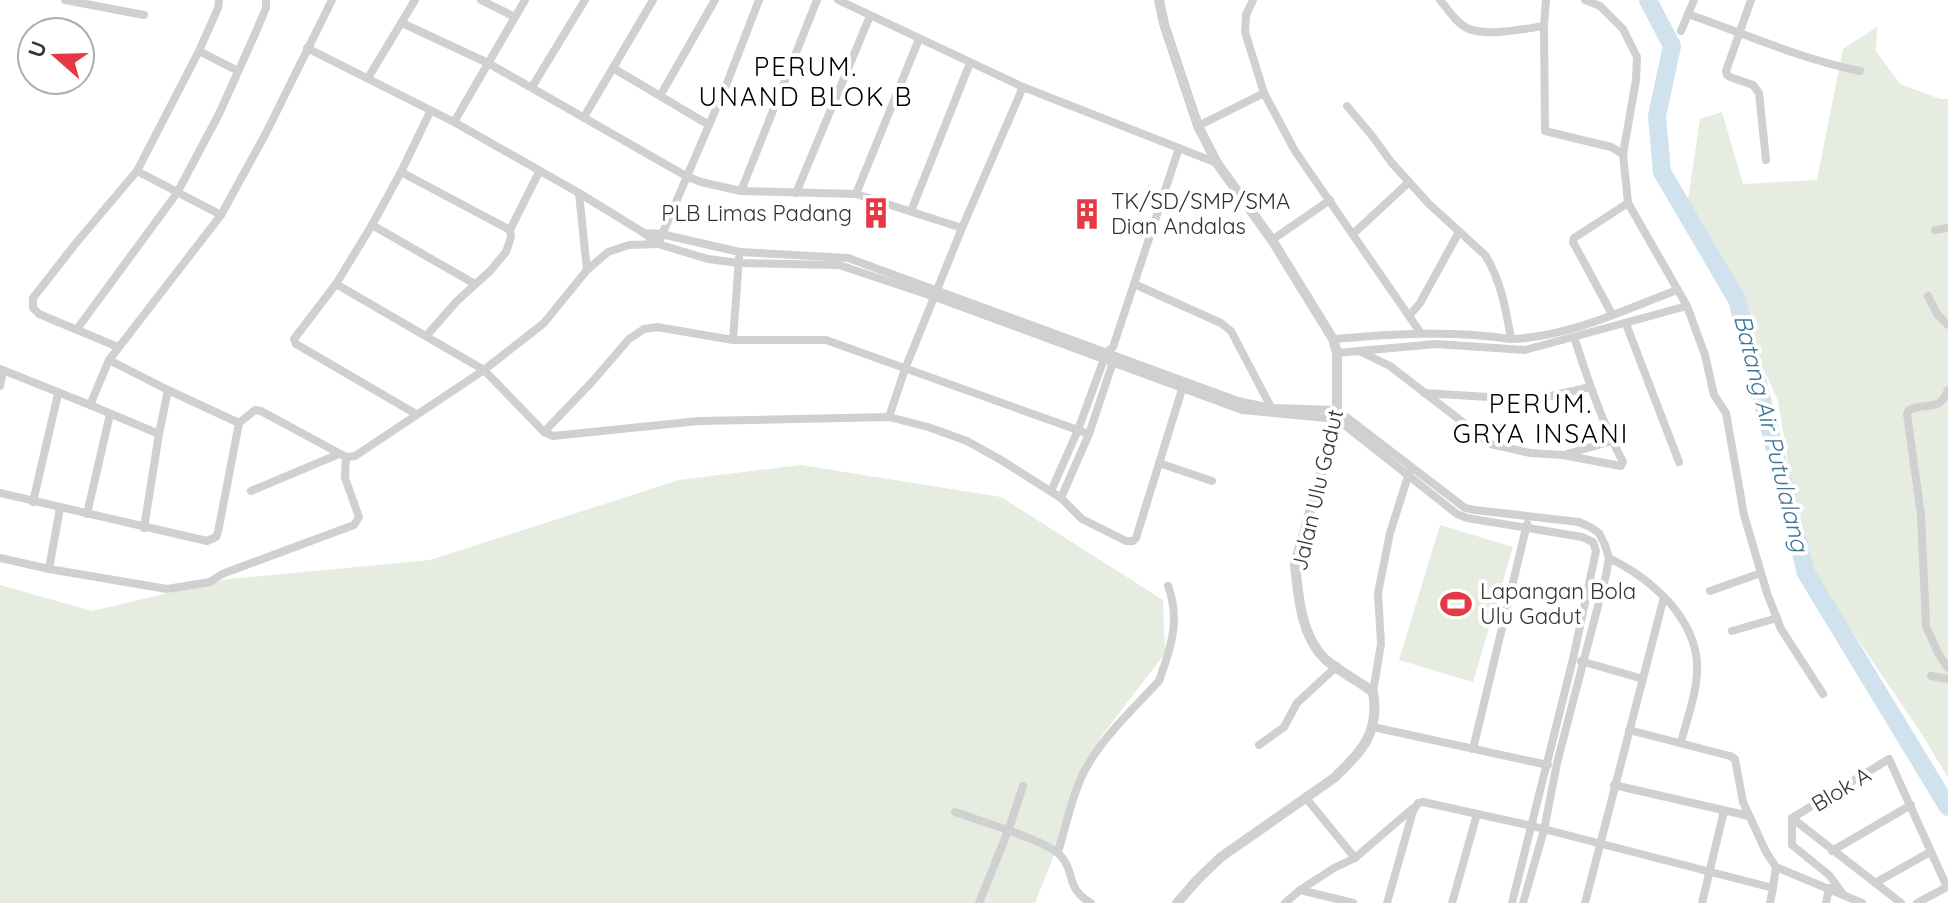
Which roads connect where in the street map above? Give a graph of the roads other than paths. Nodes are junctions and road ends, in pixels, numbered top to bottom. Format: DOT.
graph roads {
  1 [pos="65,0"];
  2 [pos="219,0"];
  3 [pos="266,0"];
  4 [pos="332,0"];
  5 [pos="415,0"];
  6 [pos="481,0"];
  7 [pos="525,0"];
  8 [pos="585,0"];
  9 [pos="653,0"];
  10 [pos="715,0"];
  11 [pos="759,0"];
  12 [pos="817,0"];
  13 [pos="838,0"];
  14 [pos="1159,0"];
  15 [pos="1253,0"];
  16 [pos="1440,0"];
  17 [pos="1546,0"];
  18 [pos="1585,0"];
  19 [pos="1694,0"];
  20 [pos="1751,0"];
  21 [pos="1688,14"];
  22 [pos="144,15"];
  23 [pos="870,16"];
  24 [pos="515,17"];
  25 [pos="402,23"];
  26 [pos="1544,26"];
  27 [pos="1681,31"];
  28 [pos="1739,32"];
  29 [pos="919,39"];
  30 [pos="307,48"];
  31 [pos="199,51"];
  32 [pos="488,63"];
  33 [pos="970,63"];
  34 [pos="613,68"];
  35 [pos="238,71"];
  36 [pos="1860,71"];
  37 [pos="368,78"];
  38 [pos="532,87"];
  39 [pos="1023,87"];
  40 [pos="1264,93"];
  41 [pos="660,96"];
  42 [pos="1347,106"];
  43 [pos="430,112"];
  44 [pos="584,117"];
  45 [pos="454,122"];
  46 [pos="709,125"];
  47 [pos="1198,126"];
  48 [pos="1179,148"];
  49 [pos="1623,154"];
  50 [pos="1766,160"];
  51 [pos="1217,163"];
  52 [pos="137,171"];
  53 [pos="401,172"];
  54 [pos="539,172"];
  55 [pos="686,176"];
  56 [pos="1409,182"];
  57 [pos="741,191"];
  58 [pos="177,193"];
  59 [pos="579,193"];
  60 [pos="796,193"];
  61 [pos="856,194"];
  62 [pos="1330,200"];
  63 [pos="1628,203"];
  64 [pos="911,211"];
  65 [pos="221,215"];
  66 [pos="372,225"];
  67 [pos="962,228"];
  68 [pos="1948,228"];
  69 [pos="510,230"];
  70 [pos="1935,230"];
  71 [pos="1459,232"];
  72 [pos="644,233"];
  73 [pos="661,234"];
  74 [pos="1353,234"];
  75 [pos="1272,240"];
  76 [pos="658,244"];
  77 [pos="740,252"];
  78 [pos="738,263"];
  79 [pos="587,270"];
  80 [pos="336,284"];
  81 [pos="475,284"];
  82 [pos="1134,284"];
  83 [pos="1677,290"];
  84 [pos="936,294"];
  85 [pos="1928,296"];
  86 [pos="1687,306"];
  87 [pos="1612,314"];
  88 [pos="1409,316"];
  89 [pos="1626,324"];
  90 [pos="1948,325"];
  91 [pos="77,329"];
  92 [pos="1420,332"];
  93 [pos="427,335"];
  94 [pos="1574,337"];
  95 [pos="1333,339"];
  96 [pos="1511,339"];
  97 [pos="733,340"];
  98 [pos="118,347"];
  99 [pos="1359,351"];
  100 [pos="1337,353"];
  101 [pos="1111,355"];
  102 [pos="109,360"];
  103 [pos="905,369"];
  104 [pos="2,370"];
  105 [pos="484,370"];
  106 [pos="1184,384"];
  107 [pos="0,386"];
  108 [pos="1590,387"];
  109 [pos="168,390"];
  110 [pos="1948,390"];
  111 [pos="1424,393"];
  112 [pos="58,394"];
  113 [pos="90,405"];
  114 [pos="1272,410"];
  115 [pos="110,414"];
  116 [pos="416,414"];
  117 [pos="1337,415"];
  118 [pos="889,417"];
  119 [pos="239,423"];
  120 [pos="1078,430"];
  121 [pos="544,432"];
  122 [pos="159,434"];
  123 [pos="1089,434"];
  124 [pos="1612,441"];
  125 [pos="1563,455"];
  126 [pos="343,456"];
  127 [pos="1679,462"];
  128 [pos="1159,463"];
  129 [pos="1410,471"];
  130 [pos="1212,481"];
  131 [pos="251,491"];
  132 [pos="1051,491"];
  133 [pos="0,493"];
  134 [pos="1061,498"];
  135 [pos="33,502"];
  136 [pos="60,508"];
  137 [pos="87,514"];
  138 [pos="1528,517"];
  139 [pos="144,528"];
  140 [pos="1526,529"];
  141 [pos="0,558"];
  142 [pos="1609,558"];
  143 [pos="49,569"];
  144 [pos="1761,573"];
  145 [pos="1168,586"];
  146 [pos="1710,591"];
  147 [pos="1664,597"];
  148 [pos="1777,618"];
  149 [pos="1732,631"];
  150 [pos="1573,659"];
  151 [pos="1584,662"];
  152 [pos="1337,666"];
  153 [pos="1948,668"];
  154 [pos="1931,676"];
  155 [pos="1643,679"];
  156 [pos="1948,679"];
  157 [pos="1373,692"];
  158 [pos="1823,694"];
  159 [pos="1373,727"];
  160 [pos="1629,730"];
  161 [pos="1681,742"];
  162 [pos="1259,745"];
  163 [pos="1473,749"];
  164 [pos="1546,765"];
  165 [pos="1557,766"];
  166 [pos="1614,785"];
  167 [pos="1023,786"];
  168 [pos="1306,798"];
  169 [pos="1911,805"];
  170 [pos="1415,806"];
  171 [pos="1724,811"];
  172 [pos="955,812"];
  173 [pos="1477,814"];
  174 [pos="1749,816"];
  175 [pos="1792,818"];
  176 [pos="1532,826"];
  177 [pos="1544,830"];
  178 [pos="1008,831"];
  179 [pos="1600,843"];
  180 [pos="1832,851"];
  181 [pos="1058,852"];
  182 [pos="1930,852"];
  183 [pos="1355,858"];
  184 [pos="1776,867"];
  185 [pos="1710,871"];
  186 [pos="1875,883"];
  187 [pos="1947,887"];
  188 [pos="1773,888"];
  189 [pos="1829,888"];
  190 [pos="1300,890"];
  191 [pos="1843,894"];
  192 [pos="979,903"];
  193 [pos="1091,903"];
  194 [pos="1177,903"];
  195 [pos="1285,903"];
  196 [pos="1353,903"];
  197 [pos="1387,903"];
  198 [pos="1452,903"];
  199 [pos="1512,903"];
  200 [pos="1523,903"];
  201 [pos="1586,903"];
  202 [pos="1702,903"];
  203 [pos="1770,903"];
  204 [pos="1826,903"];
  205 [pos="1862,903"];
  206 [pos="1901,903"];
  207 [pos="1917,903"];
  1 -- 22 [label="street"];
  2 -- 31 [label="street"];
  3 -- 35 [label="street"];
  4 -- 30 [label="street"];
  5 -- 25 [label="street"];
  6 -- 24 [label="street"];
  7 -- 24 [label="street"];
  8 -- 38 [label="street"];
  9 -- 34 [label="street"];
  10 -- 41 [label="street"];
  11 -- 46 [label="street"];
  12 -- 57 [label="street"];
  13 -- 23 [label="street"];
  14 -- 47 [label="street, Jalan Ulu Gadut"];
  15 -- 40 [label="street"];
  16 -- 26 [label="street"];
  17 -- 26 [label="street"];
  18 -- 49 [label="street"];
  19 -- 21 [label="street"];
  20 -- 28 [label="street"];
  21 -- 27 [label="street"];
  21 -- 28 [label="street"];
  23 -- 29 [label="street"];
  23 -- 60 [label="street"];
  24 -- 32 [label="street"];
  25 -- 32 [label="street"];
  25 -- 37 [label="street"];
  26 -- 49 [label="street"];
  28 -- 36 [label="street"];
  28 -- 50 [label="street"];
  29 -- 33 [label="street"];
  29 -- 61 [label="street"];
  30 -- 37 [label="street"];
  30 -- 65 [label="street"];
  31 -- 35 [label="street"];
  31 -- 52 [label="street"];
  32 -- 38 [label="street"];
  32 -- 45 [label="street"];
  33 -- 39 [label="street"];
  33 -- 64 [label="street"];
  34 -- 41 [label="street"];
  34 -- 44 [label="street"];
  35 -- 58 [label="street"];
  37 -- 43 [label="street"];
  38 -- 44 [label="street"];
  39 -- 48 [label="street"];
  39 -- 67 [label="street"];
  40 -- 47 [label="street"];
  40 -- 62 [label="street"];
  41 -- 46 [label="street"];
  42 -- 56 [label="street"];
  43 -- 45 [label="street"];
  43 -- 53 [label="street"];
  44 -- 55 [label="street"];
  45 -- 54 [label="street"];
  46 -- 55 [label="street"];
  47 -- 51 [label="street, Jalan Ulu Gadut"];
  48 -- 51 [label="street"];
  48 -- 82 [label="street"];
  49 -- 63 [label="street"];
  51 -- 75 [label="street, Jalan Ulu Gadut"];
  52 -- 58 [label="street"];
  52 -- 91 [label="street"];
  53 -- 66 [label="street"];
  53 -- 69 [label="street"];
  54 -- 59 [label="street"];
  54 -- 69 [label="street"];
  55 -- 57 [label="street"];
  55 -- 73 [label="street"];
  56 -- 71 [label="street"];
  56 -- 74 [label="street"];
  57 -- 60 [label="street"];
  58 -- 65 [label="street"];
  58 -- 91 [label="street"];
  59 -- 72 [label="street"];
  59 -- 79 [label="street"];
  60 -- 61 [label="street"];
  61 -- 64 [label="street"];
  62 -- 74 [label="street"];
  62 -- 75 [label="street"];
  63 -- 83 [label="street"];
  63 -- 87 [label="street"];
  64 -- 67 [label="street"];
  65 -- 98 [label="street"];
  66 -- 80 [label="street"];
  66 -- 81 [label="street"];
  67 -- 84 [label="street"];
  68 -- 70 [label="street"];
  69 -- 81 [label="street"];
  71 -- 88 [label="street"];
  71 -- 96 [label="street"];
  72 -- 73 [label="street"];
  72 -- 76 [label="street"];
  73 -- 76 [label="street"];
  73 -- 77 [label="street"];
  74 -- 88 [label="street"];
  75 -- 95 [label="street, Jalan Ulu Gadut"];
  76 -- 78 [label="street"];
  76 -- 79 [label="street"];
  77 -- 78 [label="street"];
  77 -- 84 [label="street"];
  78 -- 84 [label="street"];
  78 -- 97 [label="street"];
  79 -- 105 [label="street"];
  80 -- 93 [label="street"];
  80 -- 116 [label="street"];
  81 -- 93 [label="street"];
  82 -- 101 [label="street"];
  82 -- 114 [label="street"];
  83 -- 86 [label="street"];
  83 -- 87 [label="street"];
  84 -- 101 [label="street"];
  84 -- 103 [label="street"];
  85 -- 90 [label="street"];
  86 -- 89 [label="street"];
  86 -- 144 [label="street"];
  87 -- 96 [label="street"];
  88 -- 92 [label="street"];
  89 -- 94 [label="street"];
  89 -- 127 [label="street"];
  91 -- 98 [label="street"];
  92 -- 95 [label="street"];
  92 -- 96 [label="street"];
  93 -- 105 [label="street"];
  94 -- 99 [label="street"];
  94 -- 108 [label="street"];
  95 -- 100 [label="street, Jalan Ulu Gadut"];
  97 -- 103 [label="street"];
  97 -- 121 [label="street"];
  98 -- 102 [label="street"];
  99 -- 100 [label="street"];
  99 -- 111 [label="street"];
  100 -- 117 [label="street, Jalan Ulu Gadut"];
  101 -- 106 [label="street"];
  101 -- 120 [label="street"];
  101 -- 123 [label="street"];
  102 -- 109 [label="street"];
  102 -- 113 [label="street"];
  103 -- 118 [label="street"];
  103 -- 120 [label="street"];
  104 -- 107 [label="street"];
  104 -- 112 [label="street"];
  105 -- 116 [label="street"];
  105 -- 121 [label="street"];
  106 -- 114 [label="street"];
  106 -- 128 [label="street"];
  108 -- 111 [label="street"];
  108 -- 124 [label="street"];
  109 -- 119 [label="street"];
  109 -- 122 [label="street"];
  110 -- 153 [label="street"];
  111 -- 125 [label="street"];
  112 -- 113 [label="street"];
  112 -- 135 [label="street"];
  113 -- 115 [label="street"];
  114 -- 117 [label="street"];
  115 -- 122 [label="street"];
  115 -- 137 [label="street"];
  116 -- 126 [label="street"];
  117 -- 129 [label="street"];
  117 -- 152 [label="street, Jalan Ulu Gadut"];
  118 -- 121 [label="street"];
  118 -- 132 [label="street"];
  119 -- 126 [label="street"];
  119 -- 139 [label="street"];
  120 -- 123 [label="street"];
  120 -- 132 [label="street"];
  122 -- 139 [label="street"];
  123 -- 134 [label="street"];
  124 -- 125 [label="street"];
  124 -- 125 [label="street"];
  126 -- 131 [label="street"];
  126 -- 143 [label="street"];
  128 -- 130 [label="street"];
  128 -- 134 [label="street"];
  129 -- 138 [label="street"];
  129 -- 140 [label="street"];
  129 -- 157 [label="street"];
  132 -- 134 [label="street"];
  133 -- 135 [label="street"];
  135 -- 136 [label="street"];
  136 -- 137 [label="street"];
  136 -- 143 [label="street"];
  137 -- 139 [label="street"];
  138 -- 140 [label="street"];
  138 -- 142 [label="street"];
  140 -- 150 [label="street"];
  140 -- 163 [label="street"];
  141 -- 143 [label="street"];
  142 -- 147 [label="street"];
  142 -- 151 [label="street"];
  144 -- 146 [label="street"];
  144 -- 148 [label="street"];
  145 -- 181 [label="street"];
  147 -- 155 [label="street"];
  147 -- 161 [label="street"];
  148 -- 149 [label="street"];
  148 -- 158 [label="street"];
  150 -- 151 [label="street"];
  150 -- 164 [label="street"];
  151 -- 155 [label="street"];
  151 -- 165 [label="street"];
  152 -- 157 [label="street, Jalan Ulu Gadut"];
  152 -- 162 [label="street"];
  154 -- 156 [label="street"];
  155 -- 160 [label="street"];
  157 -- 159 [label="street"];
  159 -- 163 [label="street"];
  159 -- 168 [label="street"];
  160 -- 161 [label="street"];
  160 -- 166 [label="street"];
  161 -- 174 [label="street"];
  163 -- 164 [label="street"];
  164 -- 165 [label="street"];
  164 -- 176 [label="street"];
  165 -- 177 [label="street"];
  166 -- 171 [label="street"];
  166 -- 179 [label="street"];
  167 -- 178 [label="street"];
  168 -- 183 [label="street"];
  168 -- 194 [label="street"];
  169 -- 175 [label="street, Blok A"];
  169 -- 180 [label="street"];
  169 -- 182 [label="street"];
  170 -- 173 [label="street"];
  170 -- 183 [label="street"];
  170 -- 197 [label="street"];
  171 -- 174 [label="street"];
  171 -- 185 [label="street"];
  172 -- 178 [label="street"];
  173 -- 176 [label="street"];
  173 -- 198 [label="street"];
  174 -- 184 [label="street"];
  175 -- 180 [label="street"];
  175 -- 191 [label="street"];
  176 -- 177 [label="street"];
  176 -- 199 [label="street"];
  177 -- 179 [label="street"];
  177 -- 200 [label="street"];
  178 -- 181 [label="street"];
  178 -- 192 [label="street"];
  179 -- 185 [label="street"];
  179 -- 201 [label="street"];
  180 -- 186 [label="street"];
  181 -- 193 [label="street"];
  182 -- 186 [label="street"];
  182 -- 187 [label="street"];
  183 -- 190 [label="street"];
  184 -- 188 [label="street"];
  184 -- 189 [label="street"];
  185 -- 188 [label="street"];
  185 -- 202 [label="street"];
  186 -- 206 [label="street"];
  187 -- 207 [label="street"];
  188 -- 203 [label="street"];
  189 -- 191 [label="street"];
  189 -- 204 [label="street"];
  190 -- 195 [label="street"];
  190 -- 196 [label="street"];
  191 -- 205 [label="street"];
}
